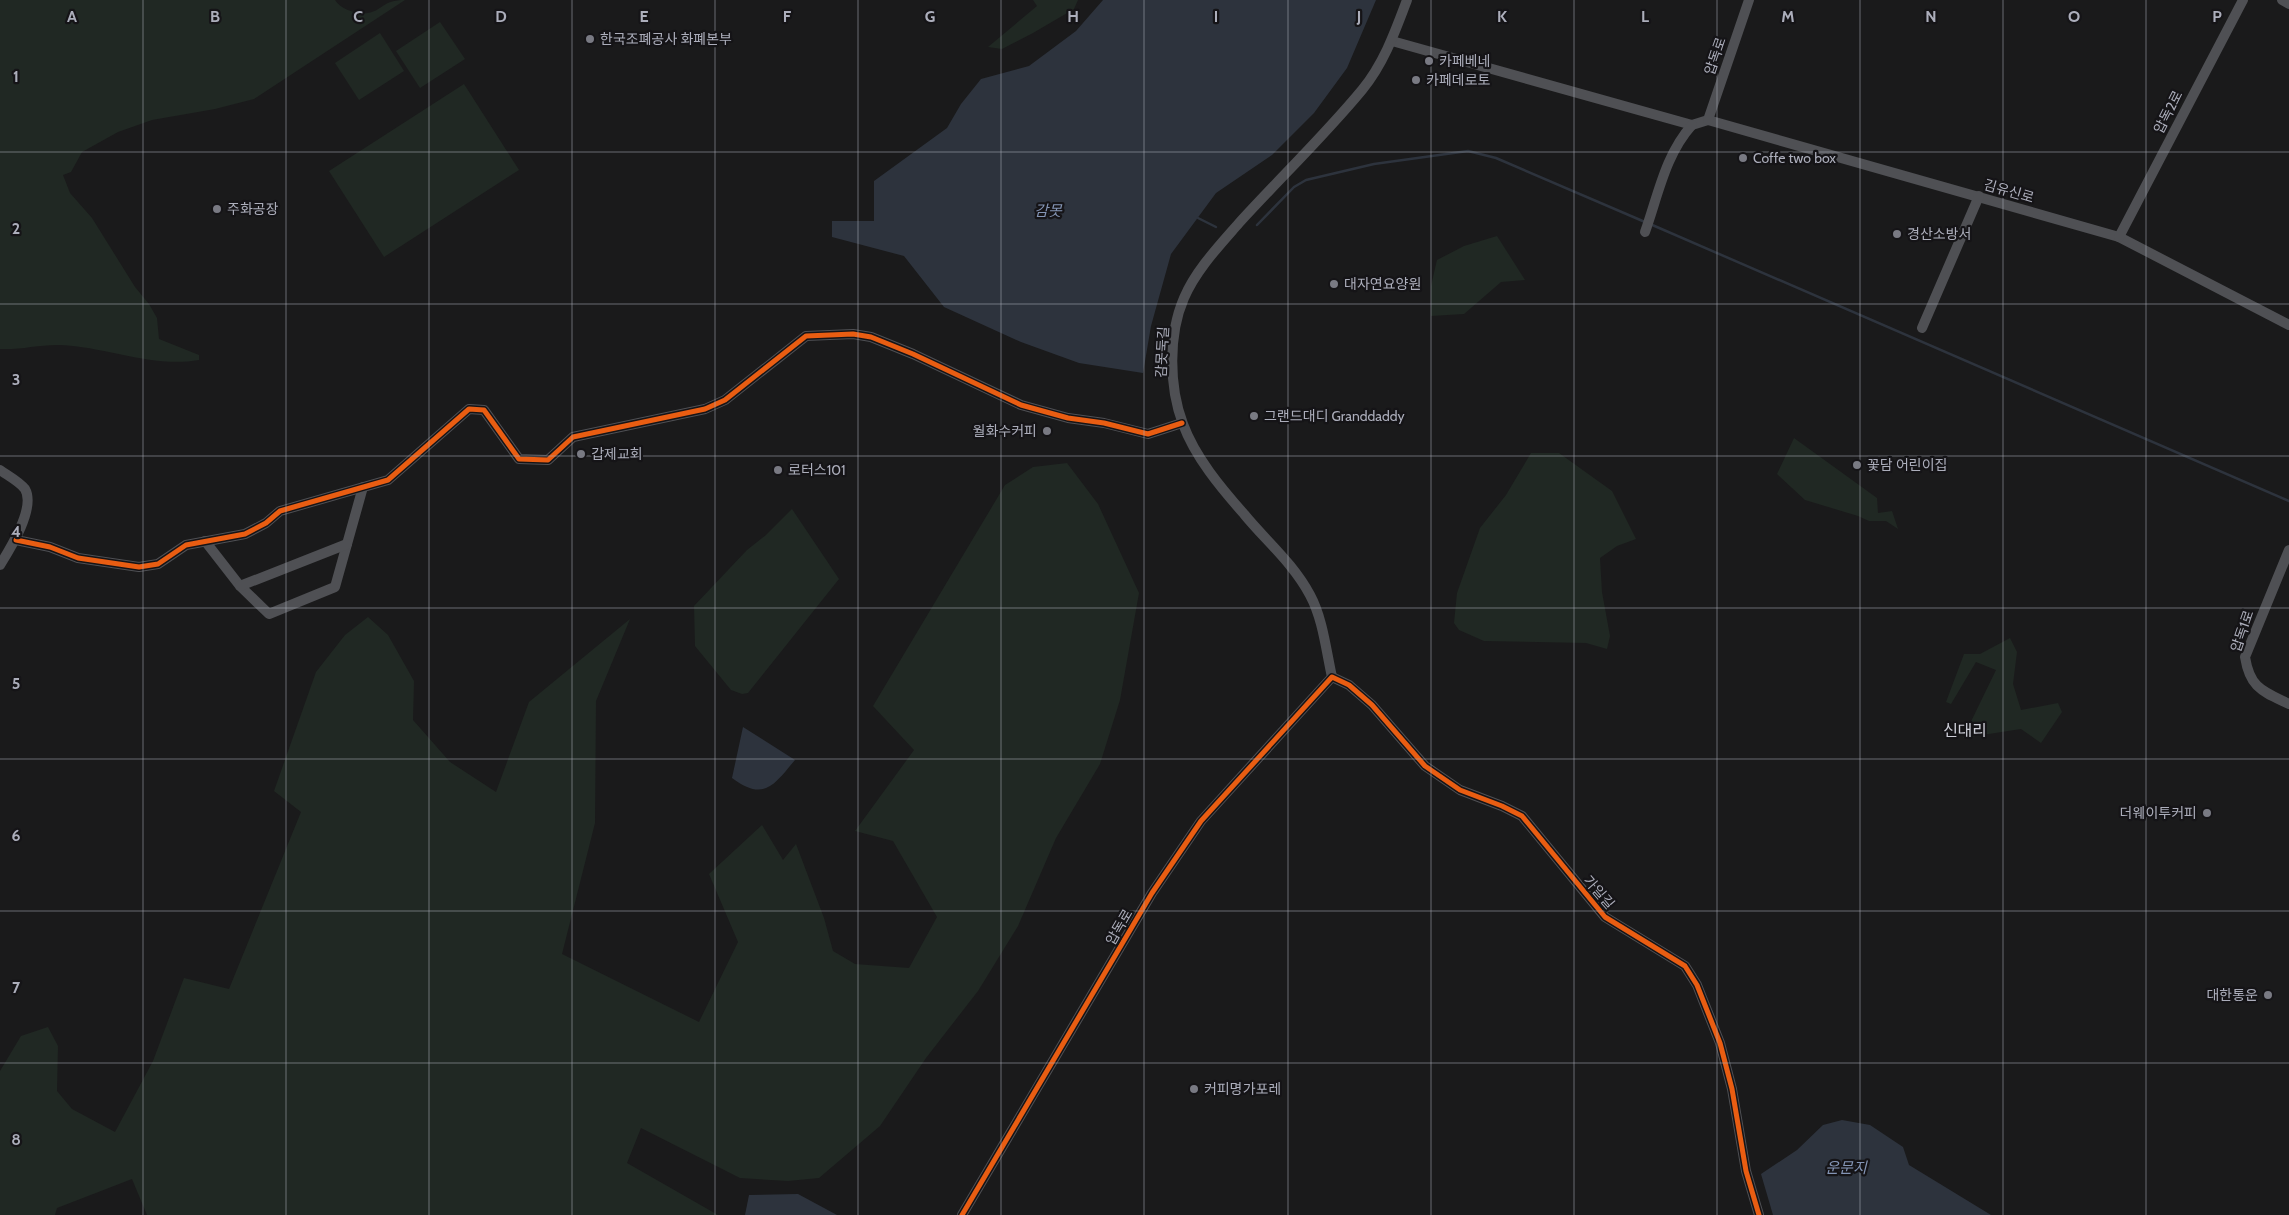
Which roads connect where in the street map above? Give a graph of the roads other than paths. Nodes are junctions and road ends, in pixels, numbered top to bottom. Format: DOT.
graph roads {
  1 [pos="1407,0"];
  2 [pos="1749,0"];
  3 [pos="2242,0"];
  4 [pos="2282,0"];
  5 [pos="2289,4"];
  6 [pos="1392,41"];
  7 [pos="1708,120"];
  8 [pos="1692,125"];
  9 [pos="1979,196"];
  10 [pos="1644,232"];
  11 [pos="2119,237"];
  12 [pos="2289,325"];
  13 [pos="1922,328"];
  14 [pos="1182,422"];
  15 [pos="0,470"];
  16 [pos="362,487"];
  17 [pos="16,540"];
  18 [pos="205,541"];
  19 [pos="347,544"];
  20 [pos="2289,550"];
  21 [pos="0,565"];
  22 [pos="240,586"];
  23 [pos="1332,677"];
  24 [pos="2289,704"];
  25 [pos="962,1215"];
  26 [pos="1759,1215"];
  1 -- 6 [label="street, 감못둑길"];
  2 -- 7 [label="street, 압독로"];
  3 -- 11 [label="street, 압독2로"];
  4 -- 5 [label="street"];
  6 -- 8 [label="street"];
  6 -- 14 [label="street, 감못둑길"];
  7 -- 8 [label="street"];
  7 -- 9 [label="street, 김유신로"];
  8 -- 10 [label="street"];
  9 -- 11 [label="street, 김유신로"];
  9 -- 13 [label="street"];
  11 -- 12 [label="street, 김유신로"];
  14 -- 16 [label="street"];
  14 -- 23 [label="street, 감못둑길"];
  15 -- 17 [label="street"];
  16 -- 18 [label="street"];
  16 -- 19 [label="street"];
  17 -- 18 [label="street"];
  17 -- 21 [label="street"];
  18 -- 22 [label="street"];
  19 -- 22 [label="street"];
  19 -- 22 [label="street"];
  20 -- 24 [label="street, 압독1로"];
  23 -- 25 [label="street, 압독로"];
  23 -- 26 [label="street, 가일길"];
}
